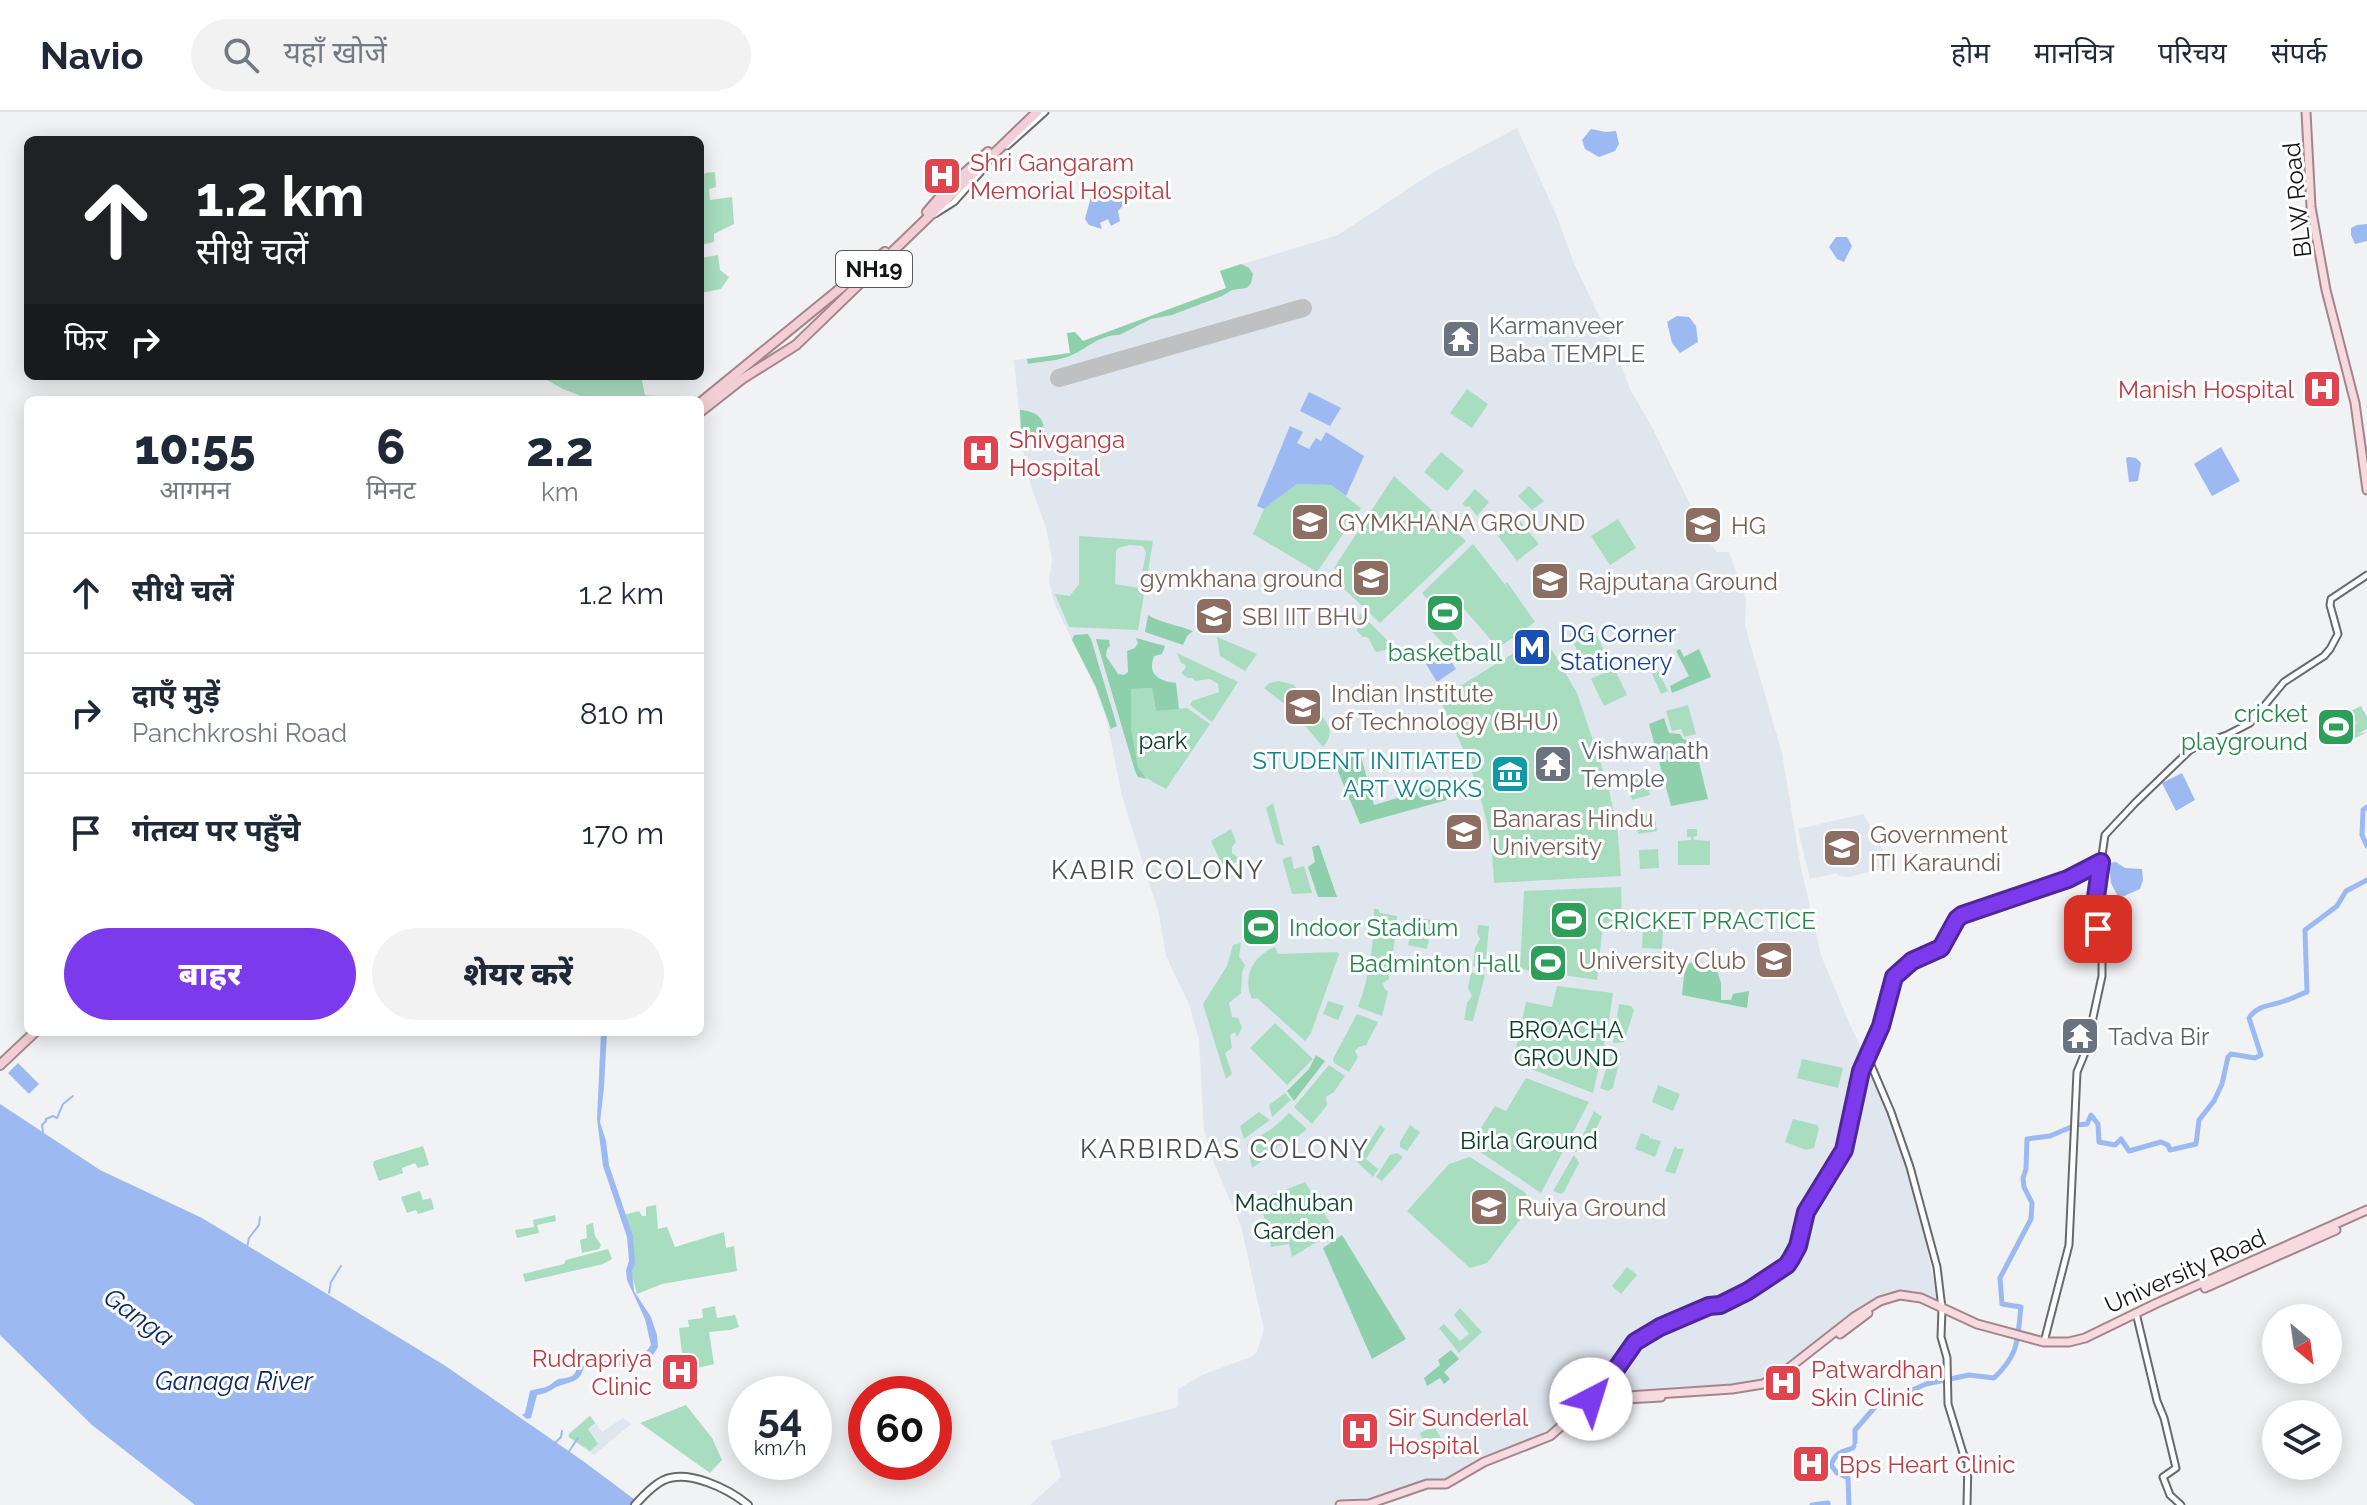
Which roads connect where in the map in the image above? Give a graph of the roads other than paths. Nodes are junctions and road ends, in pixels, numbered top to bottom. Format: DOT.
graph roads {
  1 [pos="1030,112"];
  2 [pos="1037,112"];
  3 [pos="1045,112"];
  4 [pos="2307,112"];
  5 [pos="974,177"];
  6 [pos="2312,204"];
  7 [pos="704,400"];
  8 [pos="704,409"];
  9 [pos="2367,471"];
  10 [pos="2367,490"];
  11 [pos="2367,575"];
  12 [pos="2101,862"];
  13 [pos="24,1036"];
  14 [pos="31,1036"];
  15 [pos="1868,1057"];
  16 [pos="0,1059"];
  17 [pos="0,1065"];
  18 [pos="2367,1212"];
  19 [pos="1942,1310"];
  20 [pos="2137,1315"];
  21 [pos="2020,1338"];
  22 [pos="2044,1342"];
  23 [pos="1595,1400"];
  24 [pos="635,1505"];
  25 [pos="748,1505"];
  26 [pos="1340,1505"];
  27 [pos="1378,1505"];
  28 [pos="1967,1505"];
  29 [pos="2181,1505"];
  1 -- 7 [label="highway, NH19"];
  2 -- 5 [label="highway, NH19"];
  3 -- 5 [label="street"];
  4 -- 6 [label="main road, BLW Road"];
  5 -- 8 [label="highway, NH19"];
  6 -- 9 [label="main road, BLW Road"];
  6 -- 10 [label="main road"];
  11 -- 12 [label="street"];
  12 -- 15 [label="street"];
  12 -- 22 [label="street"];
  13 -- 16 [label="highway"];
  14 -- 17 [label="highway"];
  15 -- 19 [label="street"];
  15 -- 23 [label="street"];
  18 -- 20 [label="main road, University Road"];
  19 -- 21 [label="main road"];
  19 -- 23 [label="main road"];
  19 -- 28 [label="street"];
  20 -- 21 [label="main road"];
  20 -- 22 [label="main road, University Road"];
  20 -- 29 [label="street"];
  21 -- 22 [label="main road, University Road"];
  23 -- 26 [label="main road"];
  23 -- 27 [label="main road"];
  24 -- 25 [label="main road"];
}
